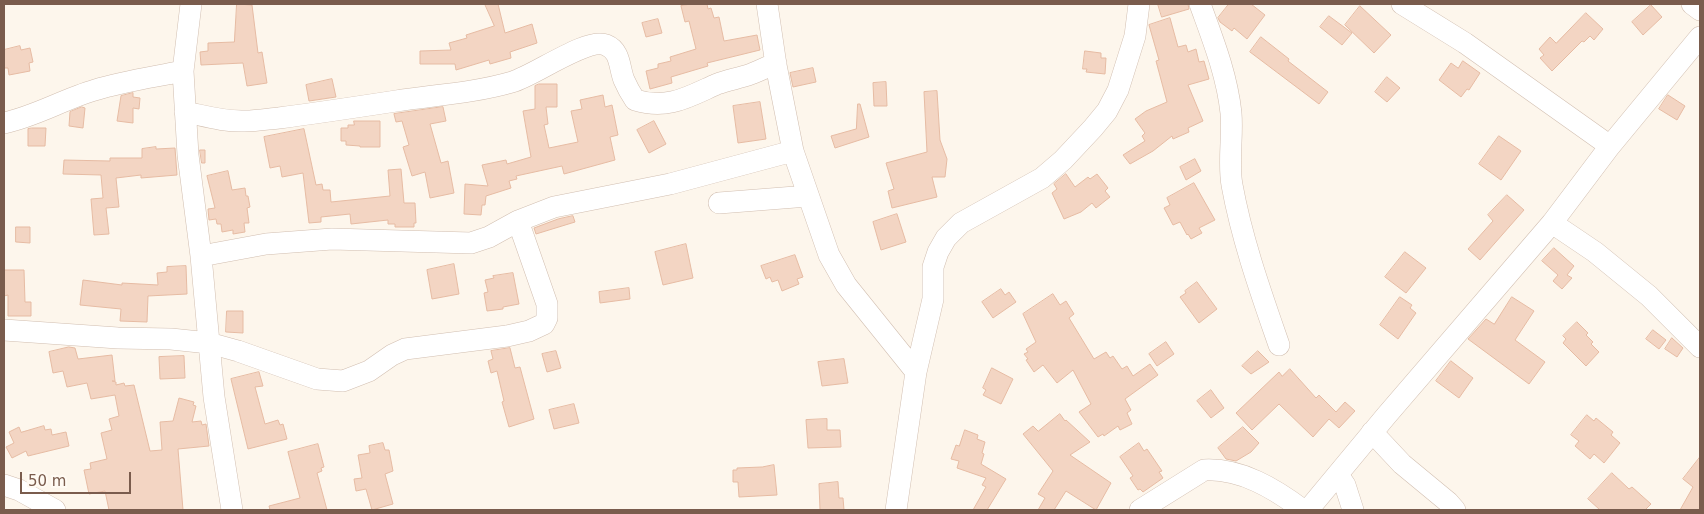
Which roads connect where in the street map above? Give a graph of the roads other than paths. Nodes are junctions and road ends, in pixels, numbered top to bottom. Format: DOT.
graph roads {
  1 [pos="191,4"];
  2 [pos="767,4"];
  3 [pos="1139,4"];
  4 [pos="1200,4"];
  5 [pos="1402,4"];
  6 [pos="1692,4"];
  7 [pos="1700,10"];
  8 [pos="1700,37"];
  9 [pos="776,63"];
  10 [pos="183,71"];
  11 [pos="185,112"];
  12 [pos="4,123"];
  13 [pos="1610,146"];
  14 [pos="793,151"];
  15 [pos="808,196"];
  16 [pos="719,203"];
  17 [pos="518,221"];
  18 [pos="1552,222"];
  19 [pos="201,256"];
  20 [pos="4,330"];
  21 [pos="209,343"];
  22 [pos="1279,345"];
  23 [pos="1700,347"];
  24 [pos="916,372"];
  25 [pos="1372,432"];
  26 [pos="1338,475"];
  27 [pos="4,485"];
  28 [pos="900,508"];
  29 [pos="55,510"];
  30 [pos="232,510"];
  31 [pos="1140,510"];
  32 [pos="1303,510"];
  33 [pos="1308,510"];
  34 [pos="1353,510"];
  35 [pos="1455,510"];
  1 -- 10 [label="street"];
  2 -- 9 [label="street"];
  3 -- 24 [label="street"];
  4 -- 22 [label="street"];
  5 -- 13 [label="street"];
  6 -- 7 [label="street"];
  8 -- 13 [label="street"];
  9 -- 11 [label="street"];
  9 -- 14 [label="street"];
  10 -- 11 [label="street"];
  10 -- 12 [label="street"];
  11 -- 19 [label="street"];
  13 -- 18 [label="street"];
  14 -- 15 [label="street"];
  14 -- 17 [label="street"];
  15 -- 16 [label="street"];
  15 -- 24 [label="street"];
  17 -- 19 [label="street"];
  17 -- 21 [label="street"];
  18 -- 23 [label="street"];
  18 -- 25 [label="street"];
  19 -- 21 [label="street"];
  20 -- 21 [label="street"];
  21 -- 30 [label="street"];
  24 -- 28 [label="street"];
  25 -- 26 [label="street"];
  25 -- 35 [label="street"];
  26 -- 33 [label="street"];
  26 -- 34 [label="street"];
  27 -- 29 [label="street"];
  31 -- 32 [label="street"];
}
